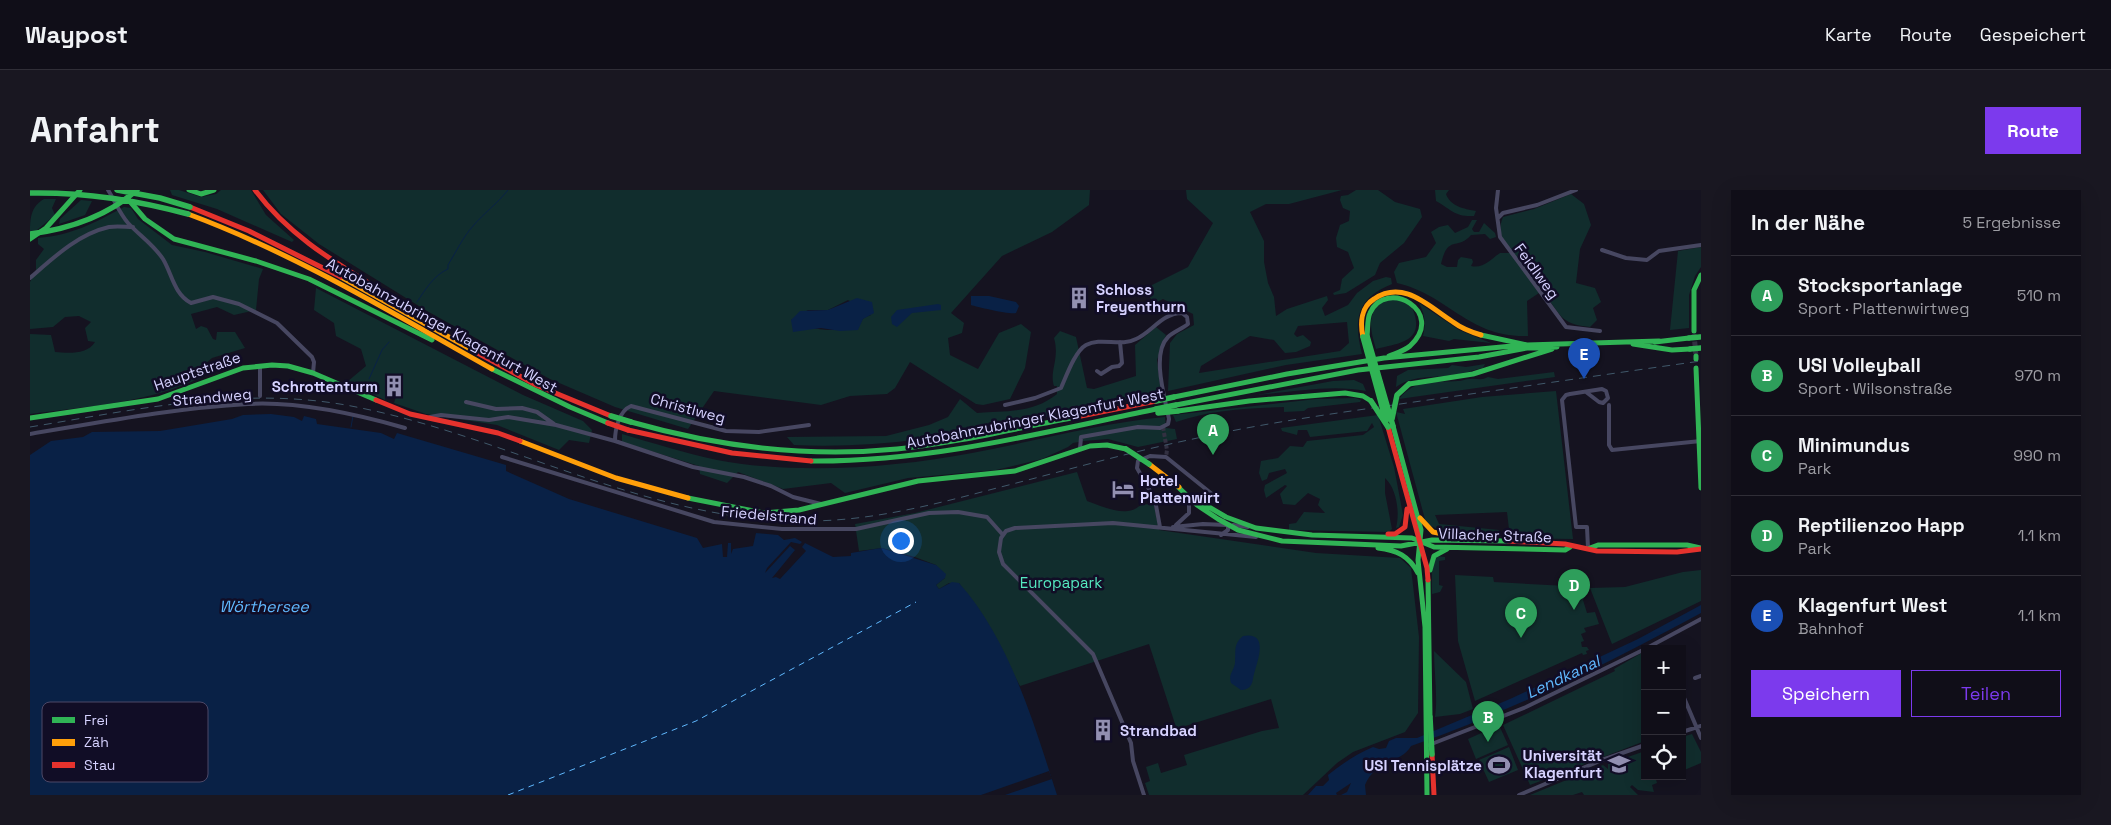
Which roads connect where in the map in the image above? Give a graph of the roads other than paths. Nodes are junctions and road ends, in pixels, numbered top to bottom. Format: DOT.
graph roads {
  1 [pos="80,190"];
  2 [pos="108,190"];
  3 [pos="117,190"];
  4 [pos="124,190"];
  5 [pos="137,190"];
  6 [pos="189,190"];
  7 [pos="214,190"];
  8 [pos="255,190"];
  9 [pos="1498,190"];
  10 [pos="1576,190"];
  11 [pos="30,193"];
  12 [pos="1498,218"];
  13 [pos="133,227"];
  14 [pos="30,234"];
  15 [pos="30,239"];
  16 [pos="1701,245"];
  17 [pos="1602,250"];
  18 [pos="1701,275"];
  19 [pos="30,278"];
  20 [pos="431,327"];
  21 [pos="1600,331"];
  22 [pos="1694,332"];
  23 [pos="1365,336"];
  24 [pos="1700,336"];
  25 [pos="1659,341"];
  26 [pos="1120,342"];
  27 [pos="446,344"];
  28 [pos="1633,344"];
  29 [pos="1527,345"];
  30 [pos="1557,347"];
  31 [pos="1701,348"];
  32 [pos="1384,358"];
  33 [pos="260,365"];
  34 [pos="1696,368"];
  35 [pos="1097,371"];
  36 [pos="313,373"];
  37 [pos="1586,392"];
  38 [pos="260,396"];
  39 [pos="466,402"];
  40 [pos="1005,405"];
  41 [pos="1609,405"];
  42 [pos="1177,408"];
  43 [pos="30,418"];
  44 [pos="426,418"];
  45 [pos="556,425"];
  46 [pos="809,425"];
  47 [pos="405,428"];
  48 [pos="1391,429"];
  49 [pos="30,434"];
  50 [pos="615,441"];
  51 [pos="1700,441"];
  52 [pos="1080,449"];
  53 [pos="502,457"];
  54 [pos="1177,486"];
  55 [pos="1701,488"];
  56 [pos="1406,493"];
  57 [pos="1217,498"];
  58 [pos="1189,499"];
  59 [pos="821,504"];
  60 [pos="1415,504"];
  61 [pos="1226,517"];
  62 [pos="1227,525"];
  63 [pos="1160,527"];
  64 [pos="1171,528"];
  65 [pos="1256,528"];
  66 [pos="1003,535"];
  67 [pos="1221,535"];
  68 [pos="1344,536"];
  69 [pos="1260,537"];
  70 [pos="1494,541"];
  71 [pos="1420,542"];
  72 [pos="1325,544"];
  73 [pos="1457,547"];
  74 [pos="1570,547"];
  75 [pos="1589,548"];
  76 [pos="1701,548"];
  77 [pos="1420,580"];
  78 [pos="1701,619"];
  79 [pos="1430,620"];
  80 [pos="1658,643"];
  81 [pos="1654,645"];
  82 [pos="1641,651"];
  83 [pos="1701,676"];
  84 [pos="1695,678"];
  85 [pos="1686,700"];
  86 [pos="1427,717"];
  87 [pos="1699,727"];
  88 [pos="1686,731"];
  89 [pos="1701,738"];
  90 [pos="1429,745"];
  91 [pos="1641,746"];
  92 [pos="1428,754"];
  93 [pos="1144,795"];
  94 [pos="1427,795"];
  95 [pos="1434,795"];
  96 [pos="1519,795"];
  1 -- 15 [label="main road"];
  2 -- 13 [label="street"];
  3 -- 20 [label="main road, Autobahnzubringer Klagenfurt West, bridge"];
  4 -- 27 [label="main road"];
  5 -- 14 [label="main road, bridge"];
  6 -- 7 [label="main road"];
  8 -- 20 [label="main road"];
  9 -- 12 [label="street, Feidlweg"];
  10 -- 12 [label="street"];
  11 -- 27 [label="main road, Autobahnzubringer Klagenfurt West, bridge"];
  12 -- 21 [label="street, Feidlweg"];
  13 -- 19 [label="street"];
  13 -- 36 [label="street"];
  16 -- 17 [label="street"];
  18 -- 22 [label="main road"];
  20 -- 32 [label="main road, Autobahnzubringer Klagenfurt West, bridge"];
  23 -- 29 [label="main road"];
  23 -- 32 [label="main road"];
  23 -- 48 [label="main road, bridge"];
  24 -- 25 [label="main road, bridge"];
  25 -- 28 [label="main road"];
  25 -- 29 [label="main road"];
  26 -- 35 [label="street"];
  26 -- 40 [label="street"];
  26 -- 52 [label="street"];
  27 -- 42 [label="main road, Autobahnzubringer Klagenfurt West, bridge"];
  28 -- 30 [label="main road, Autobahnzubringer Klagenfurt West"];
  28 -- 31 [label="main road, bridge"];
  29 -- 32 [label="main road, Autobahnzubringer Klagenfurt West"];
  30 -- 42 [label="main road, Autobahnzubringer Klagenfurt West"];
  30 -- 48 [label="main road, bridge"];
  33 -- 36 [label="main road, Hauptstraße"];
  33 -- 38 [label="street"];
  33 -- 43 [label="main road, Hauptstraße"];
  34 -- 51 [label="main road"];
  36 -- 44 [label="main road, Hauptstraße"];
  37 -- 37 [label="street"];
  37 -- 75 [label="street"];
  39 -- 45 [label="street"];
  41 -- 51 [label="street"];
  42 -- 48 [label="main road, bridge"];
  44 -- 45 [label="street"];
  44 -- 59 [label="main road, Hauptstraße"];
  45 -- 50 [label="street"];
  46 -- 50 [label="street, Christlweg"];
  47 -- 49 [label="street, Strandweg"];
  48 -- 56 [label="main road"];
  48 -- 60 [label="main road"];
  50 -- 59 [label="street"];
  51 -- 55 [label="main road"];
  52 -- 54 [label="main road, Hauptstraße, bridge"];
  52 -- 59 [label="main road, Hauptstraße"];
  53 -- 66 [label="street, Friedelstrand"];
  54 -- 58 [label="main road"];
  54 -- 61 [label="main road"];
  56 -- 68 [label="main road"];
  56 -- 71 [label="main road"];
  57 -- 63 [label="street"];
  58 -- 62 [label="main road"];
  58 -- 64 [label="street"];
  60 -- 70 [label="main road"];
  60 -- 71 [label="main road"];
  61 -- 62 [label="street"];
  61 -- 65 [label="main road"];
  62 -- 64 [label="street"];
  62 -- 65 [label="street"];
  62 -- 67 [label="street"];
  62 -- 69 [label="main road"];
  63 -- 64 [label="street"];
  63 -- 66 [label="street"];
  64 -- 67 [label="street"];
  65 -- 68 [label="main road"];
  66 -- 93 [label="street"];
  67 -- 69 [label="street"];
  68 -- 71 [label="main road"];
  69 -- 72 [label="main road"];
  70 -- 71 [label="main road, Villacher Straße"];
  70 -- 74 [label="main road, Villacher Straße"];
  71 -- 72 [label="main road"];
  71 -- 73 [label="main road, Villacher Straße"];
  71 -- 77 [label="main road"];
  71 -- 79 [label="main road"];
  72 -- 77 [label="main road"];
  73 -- 74 [label="main road, Villacher Straße"];
  73 -- 79 [label="main road"];
  74 -- 75 [label="main road, Villacher Straße"];
  75 -- 76 [label="main road, Villacher Straße"];
  77 -- 86 [label="main road"];
  78 -- 80 [label="street"];
  79 -- 86 [label="main road"];
  80 -- 81 [label="street"];
  82 -- 90 [label="street"];
  83 -- 84 [label="street"];
  85 -- 87 [label="street"];
  86 -- 92 [label="main road, bridge"];
  87 -- 88 [label="street"];
  87 -- 89 [label="street"];
  91 -- 96 [label="street"];
  92 -- 94 [label="main road"];
  92 -- 95 [label="main road"];
}
